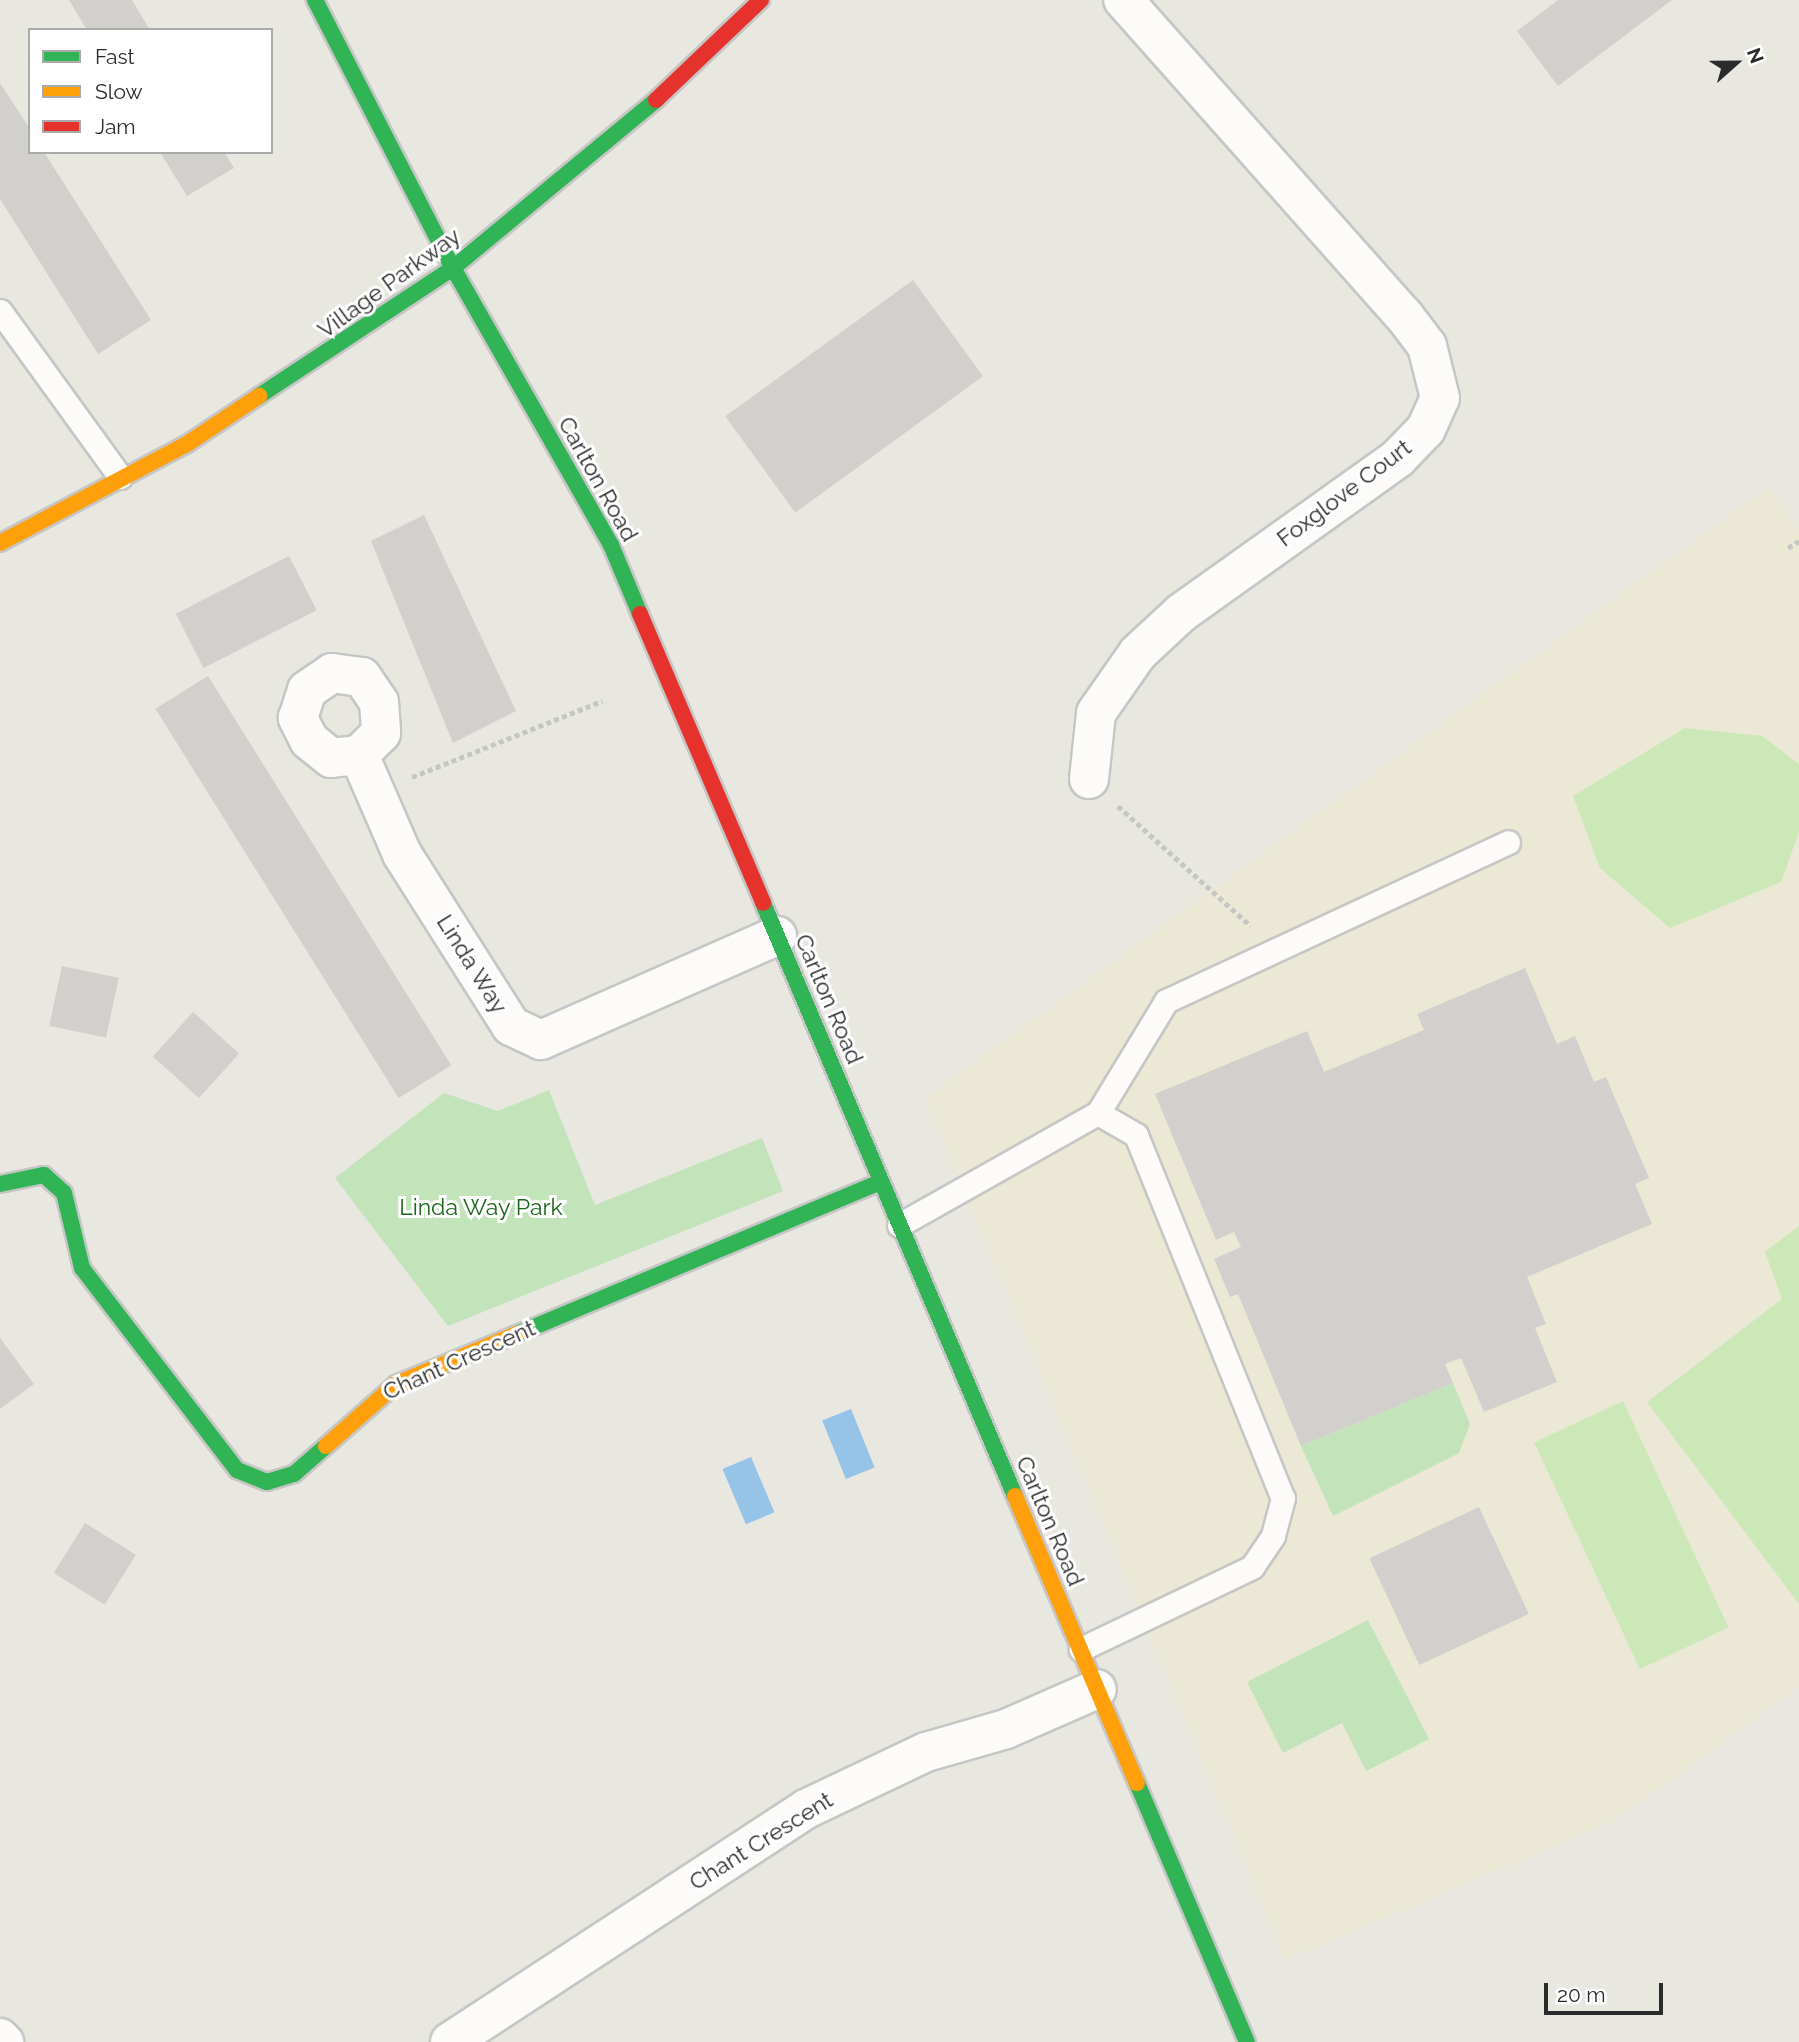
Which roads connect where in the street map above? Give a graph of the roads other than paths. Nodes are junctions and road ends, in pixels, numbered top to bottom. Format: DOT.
graph roads {
  1 [pos="315,0"];
  2 [pos="761,0"];
  3 [pos="1123,0"];
  4 [pos="453,268"];
  5 [pos="0,311"];
  6 [pos="120,477"];
  7 [pos="0,543"];
  8 [pos="359,755"];
  9 [pos="1088,779"];
  10 [pos="1508,842"];
  11 [pos="777,936"];
  12 [pos="1098,1113"];
  13 [pos="881,1182"];
  14 [pos="0,1184"];
  15 [pos="899,1225"];
  16 [pos="1081,1649"];
  17 [pos="1097,1689"];
  18 [pos="0,2038"];
  19 [pos="4,2042"];
  20 [pos="450,2042"];
  21 [pos="1247,2042"];
  1 -- 4 [label="main road, Carlton Road"];
  2 -- 4 [label="main road, Village Parkway"];
  3 -- 9 [label="street, Foxglove Court"];
  4 -- 6 [label="main road, Village Parkway"];
  4 -- 11 [label="main road, Carlton Road"];
  5 -- 6 [label="lane"];
  6 -- 7 [label="main road, Village Parkway"];
  8 -- 11 [label="street, Linda Way"];
  10 -- 12 [label="lane"];
  11 -- 13 [label="main road, Carlton Road"];
  12 -- 15 [label="lane"];
  12 -- 16 [label="lane"];
  13 -- 14 [label="main road, Chant Crescent"];
  13 -- 15 [label="main road, Carlton Road"];
  15 -- 16 [label="main road, Carlton Road"];
  16 -- 17 [label="main road, Carlton Road"];
  17 -- 20 [label="street, Chant Crescent"];
  17 -- 21 [label="main road, Carlton Road"];
  18 -- 19 [label="street"];
}
